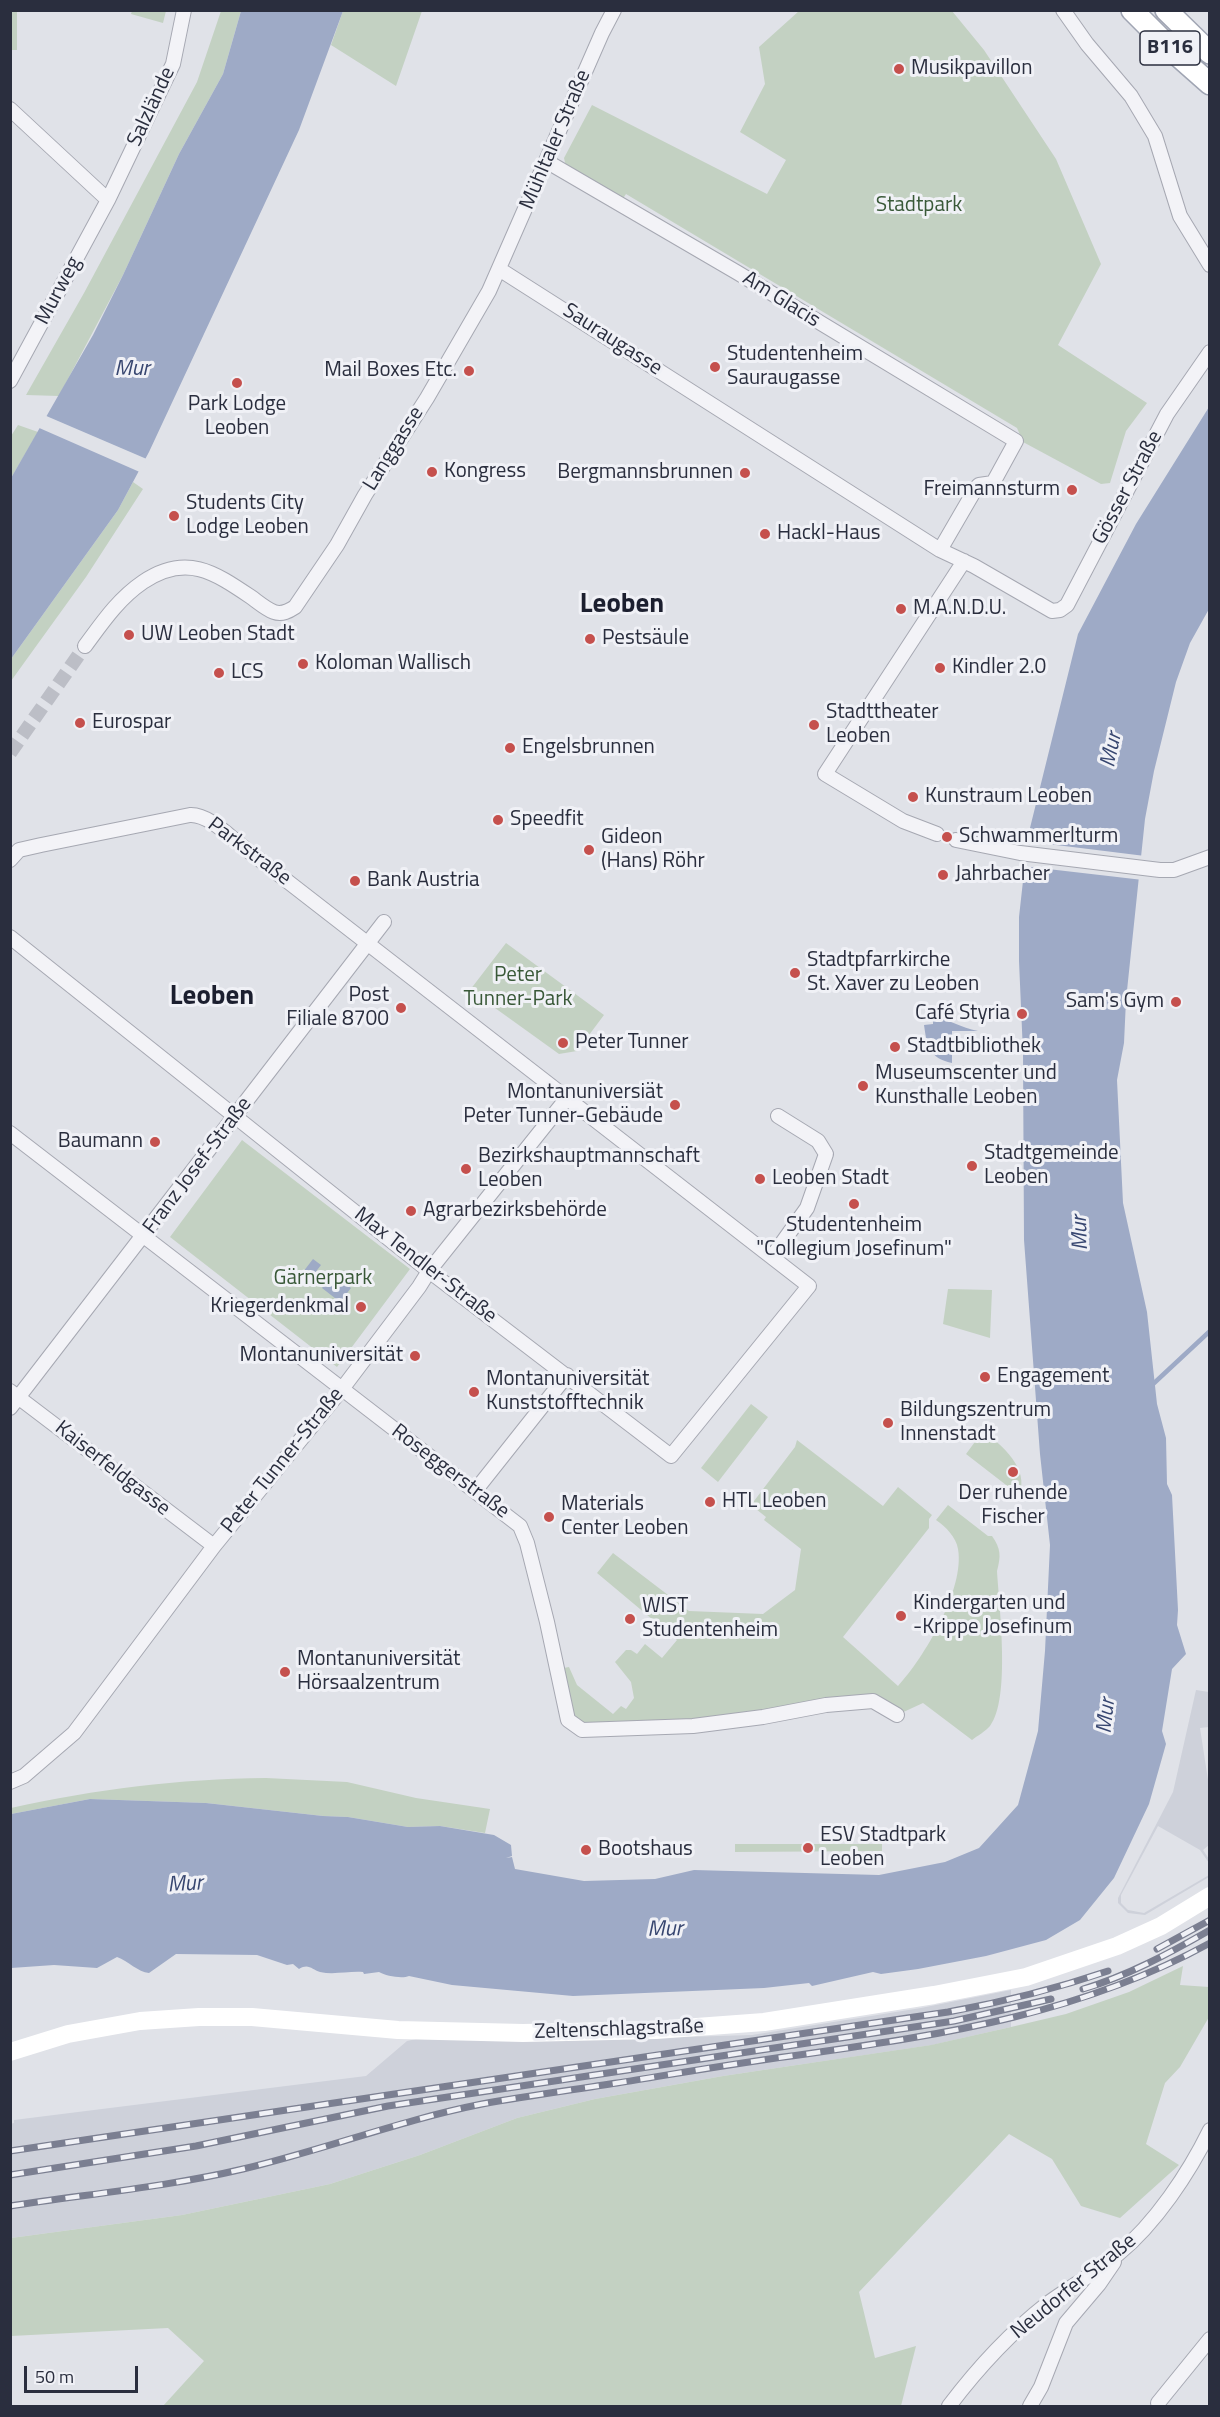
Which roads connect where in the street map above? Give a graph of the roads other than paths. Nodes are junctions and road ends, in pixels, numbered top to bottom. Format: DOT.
graph roads {
  1 [pos="184,10"];
  2 [pos="614,10"];
  3 [pos="1064,10"];
  4 [pos="1132,10"];
  5 [pos="1166,10"];
  6 [pos="1209,53"];
  7 [pos="1209,84"];
  8 [pos="10,109"];
  9 [pos="546,161"];
  10 [pos="108,200"];
  11 [pos="1209,265"];
  12 [pos="499,269"];
  13 [pos="1209,352"];
  14 [pos="10,381"];
  15 [pos="940,550"];
  16 [pos="964,561"];
  17 [pos="1042,607"];
  18 [pos="85,646"];
  19 [pos="937,834"];
  20 [pos="956,840"];
  21 [pos="10,860"];
  22 [pos="1208,862"];
  23 [pos="384,922"];
  24 [pos="10,937"];
  25 [pos="368,944"];
  26 [pos="567,1098"];
  27 [pos="235,1116"];
  28 [pos="778,1116"];
  29 [pos="10,1133"];
  30 [pos="143,1237"];
  31 [pos="772,1257"];
  32 [pos="429,1271"];
  33 [pos="809,1286"];
  34 [pos="567,1375"];
  35 [pos="342,1389"];
  36 [pos="13,1399"];
  37 [pos="475,1491"];
  38 [pos="214,1546"];
  39 [pos="555,1659"];
  40 [pos="541,1663"];
  41 [pos="897,1716"];
  42 [pos="10,1782"];
  43 [pos="1209,1896"];
  44 [pos="11,2052"];
  45 [pos="1209,2130"];
  46 [pos="1119,2254"];
  47 [pos="1209,2339"];
  48 [pos="1158,2403"];
  49 [pos="949,2406"];
  50 [pos="1030,2406"];
  1 -- 10 [label="street, Salzlände"];
  2 -- 9 [label="street, Mühltaler Straße"];
  3 -- 11 [label="street"];
  4 -- 7 [label="main road, B116"];
  5 -- 6 [label="main road, B116"];
  8 -- 10 [label="street"];
  9 -- 12 [label="street, Mühltaler Straße"];
  9 -- 15 [label="street, Am Glacis"];
  10 -- 14 [label="street, Murweg"];
  12 -- 15 [label="street, Sauraugasse"];
  12 -- 18 [label="street, Langgasse"];
  13 -- 17 [label="street, Gösser Straße"];
  15 -- 16 [label="street, Sauraugasse"];
  16 -- 17 [label="street, Sauraugasse"];
  16 -- 19 [label="street"];
  20 -- 22 [label="street"];
  21 -- 25 [label="street, Parkstraße"];
  23 -- 25 [label="street, Franz Josef-Straße"];
  24 -- 27 [label="street, Max Tendler-Straße"];
  25 -- 26 [label="street, Parkstraße"];
  25 -- 27 [label="street, Franz Josef-Straße"];
  26 -- 31 [label="street, Parkstraße"];
  26 -- 32 [label="street, Peter Tunner-Straße"];
  27 -- 30 [label="street, Franz Josef-Straße"];
  27 -- 32 [label="street, Max Tendler-Straße"];
  28 -- 31 [label="street"];
  29 -- 30 [label="street, Roseggerstraße"];
  30 -- 35 [label="street, Roseggerstraße"];
  30 -- 36 [label="street, Franz Josef-Straße"];
  31 -- 33 [label="street, Parkstraße"];
  32 -- 34 [label="street, Max Tendler-Straße"];
  32 -- 35 [label="street, Peter Tunner-Straße"];
  33 -- 34 [label="street, Max Tendler-Straße"];
  34 -- 37 [label="street"];
  35 -- 37 [label="street, Roseggerstraße"];
  35 -- 38 [label="street, Peter Tunner-Straße"];
  36 -- 38 [label="street, Kaiserfeldgasse"];
  37 -- 39 [label="street, Roseggerstraße"];
  38 -- 42 [label="street, Peter Tunner-Straße"];
  39 -- 40 [label="street"];
  39 -- 41 [label="street, Roseggerstraße"];
  43 -- 44 [label="main road, Zeltenschlagstraße"];
  45 -- 46 [label="street, Neudorfer Straße"];
  46 -- 49 [label="street, Neudorfer Straße"];
  46 -- 50 [label="street"];
  47 -- 48 [label="street"];
}
